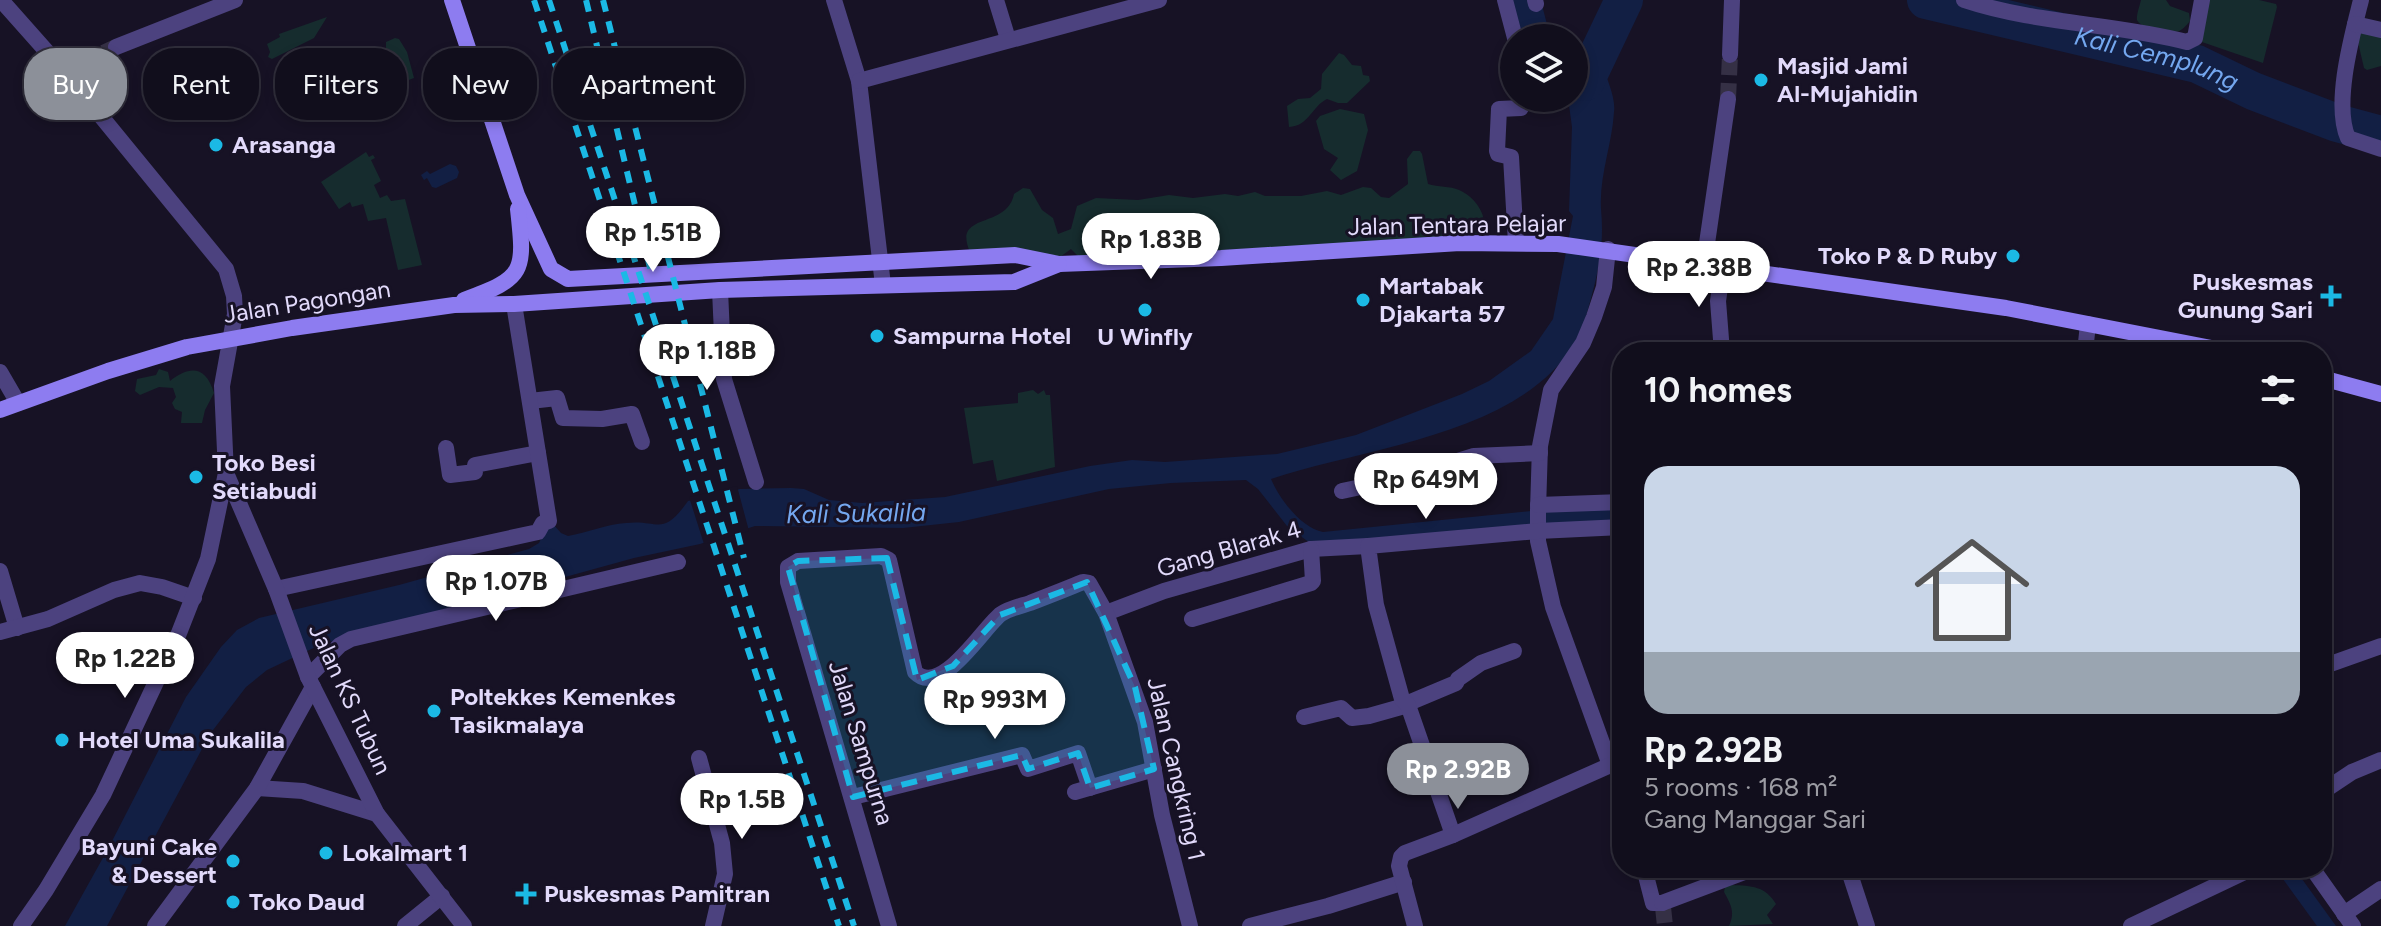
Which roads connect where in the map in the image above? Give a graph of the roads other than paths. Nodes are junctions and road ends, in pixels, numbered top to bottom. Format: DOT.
graph roads {
  1 [pos="1,0"];
  2 [pos="235,0"];
  3 [pos="452,0"];
  4 [pos="834,0"];
  5 [pos="996,0"];
  6 [pos="1159,0"];
  7 [pos="1505,0"];
  8 [pos="1732,0"];
  9 [pos="1964,0"];
  10 [pos="2048,0"];
  11 [pos="2202,0"];
  12 [pos="2361,0"];
  13 [pos="2045,18"];
  14 [pos="1511,24"];
  15 [pos="2355,24"];
  16 [pos="2381,30"];
  17 [pos="1008,39"];
  18 [pos="116,47"];
  19 [pos="44,48"];
  20 [pos="1730,55"];
  21 [pos="859,81"];
  22 [pos="1728,99"];
  23 [pos="1500,109"];
  24 [pos="104,120"];
  25 [pos="2381,149"];
  26 [pos="517,195"];
  27 [pos="1516,243"];
  28 [pos="1607,249"];
  29 [pos="880,263"];
  30 [pos="1059,264"];
  31 [pos="1704,264"];
  32 [pos="1723,266"];
  33 [pos="883,285"];
  34 [pos="720,290"];
  35 [pos="632,295"];
  36 [pos="514,304"];
  37 [pos="454,305"];
  38 [pos="2088,324"];
  39 [pos="230,338"];
  40 [pos="1721,342"];
  41 [pos="2086,342"];
  42 [pos="2181,342"];
  43 [pos="0,372"];
  44 [pos="2332,381"];
  45 [pos="2381,394"];
  46 [pos="530,401"];
  47 [pos="18,403"];
  48 [pos="0,410"];
  49 [pos="642,442"];
  50 [pos="446,448"];
  51 [pos="538,453"];
  52 [pos="1540,453"];
  53 [pos="226,473"];
  54 [pos="756,482"];
  55 [pos="1342,491"];
  56 [pos="1612,504"];
  57 [pos="1538,518"];
  58 [pos="1612,526"];
  59 [pos="1368,546"];
  60 [pos="1311,549"];
  61 [pos="678,562"];
  62 [pos="0,571"];
  63 [pos="1088,583"];
  64 [pos="278,596"];
  65 [pos="194,598"];
  66 [pos="1106,613"];
  67 [pos="1192,619"];
  68 [pos="8,630"];
  69 [pos="2381,646"];
  70 [pos="1514,651"];
  71 [pos="2332,663"];
  72 [pos="311,682"];
  73 [pos="1407,704"];
  74 [pos="1304,717"];
  75 [pos="1612,753"];
  76 [pos="699,758"];
  77 [pos="2381,760"];
  78 [pos="1612,765"];
  79 [pos="1154,769"];
  80 [pos="2332,785"];
  81 [pos="257,788"];
  82 [pos="853,797"];
  83 [pos="377,814"];
  84 [pos="1453,835"];
  85 [pos="1647,878"];
  86 [pos="1730,878"];
  87 [pos="1851,878"];
  88 [pos="2232,878"];
  89 [pos="2319,878"];
  90 [pos="1404,882"];
  91 [pos="2381,889"];
  92 [pos="442,896"];
  93 [pos="2348,920"];
  94 [pos="21,926"];
  95 [pos="155,926"];
  96 [pos="405,926"];
  97 [pos="464,926"];
  98 [pos="713,926"];
  99 [pos="889,926"];
  100 [pos="1190,926"];
  101 [pos="1250,926"];
  102 [pos="1415,926"];
  103 [pos="1867,926"];
  104 [pos="2131,926"];
  1 -- 19 [label="street"];
  2 -- 18 [label="street"];
  3 -- 26 [label="main road"];
  4 -- 21 [label="street"];
  5 -- 17 [label="street"];
  6 -- 17 [label="street"];
  7 -- 14 [label="street"];
  8 -- 20 [label="street"];
  9 -- 13 [label="street"];
  10 -- 13 [label="street"];
  11 -- 13 [label="street"];
  12 -- 15 [label="street"];
  15 -- 16 [label="street"];
  15 -- 25 [label="street"];
  17 -- 21 [label="street"];
  21 -- 29 [label="street"];
  22 -- 31 [label="street"];
  23 -- 27 [label="street"];
  24 -- 39 [label="street"];
  26 -- 29 [label="main road, Jalan Tentara Pelajar"];
  26 -- 37 [label="main road"];
  27 -- 28 [label="main road, Jalan Tentara Pelajar"];
  27 -- 30 [label="main road, Jalan Tentara Pelajar"];
  28 -- 31 [label="main road, Jalan Tentara Pelajar"];
  28 -- 52 [label="street"];
  29 -- 30 [label="main road, Jalan Tentara Pelajar"];
  29 -- 33 [label="street"];
  30 -- 33 [label="main road, Jalan Tentara Pelajar"];
  31 -- 32 [label="main road, Jalan Tentara Pelajar"];
  32 -- 38 [label="main road, Jalan Tentara Pelajar"];
  32 -- 40 [label="street"];
  33 -- 34 [label="main road, Jalan Tentara Pelajar"];
  34 -- 35 [label="main road, Jalan Tentara Pelajar"];
  34 -- 54 [label="street"];
  35 -- 36 [label="main road, Jalan Pagongan"];
  36 -- 37 [label="main road, Jalan Pagongan"];
  36 -- 46 [label="street"];
  37 -- 39 [label="main road, Jalan Pagongan"];
  38 -- 41 [label="street"];
  38 -- 42 [label="main road, Jalan Tentara Pelajar"];
  39 -- 47 [label="main road, Jalan Pagongan"];
  39 -- 53 [label="street"];
  43 -- 47 [label="street"];
  44 -- 45 [label="main road"];
  46 -- 49 [label="street"];
  46 -- 51 [label="street"];
  47 -- 48 [label="main road, Jalan Pagongan"];
  50 -- 51 [label="street"];
  51 -- 64 [label="street"];
  52 -- 55 [label="street"];
  52 -- 57 [label="street"];
  53 -- 64 [label="street, Jalan KS Tubun"];
  53 -- 65 [label="street"];
  56 -- 57 [label="street"];
  57 -- 58 [label="street"];
  57 -- 59 [label="street, Gang Blarak 4"];
  57 -- 75 [label="street"];
  59 -- 60 [label="street, Gang Blarak 4"];
  59 -- 73 [label="street"];
  60 -- 66 [label="street, Gang Blarak 4"];
  60 -- 67 [label="street"];
  61 -- 72 [label="street"];
  62 -- 68 [label="street"];
  63 -- 66 [label="street, Jalan Cangkring 1"];
  63 -- 82 [label="street, Jalan Sampurna"];
  64 -- 72 [label="street, Jalan KS Tubun"];
  65 -- 68 [label="street"];
  65 -- 94 [label="street"];
  66 -- 79 [label="street, Jalan Cangkring 1"];
  69 -- 71 [label="street"];
  70 -- 73 [label="street"];
  72 -- 81 [label="street"];
  72 -- 83 [label="street, Jalan KS Tubun"];
  73 -- 74 [label="street"];
  73 -- 84 [label="street"];
  76 -- 98 [label="street"];
  77 -- 80 [label="street"];
  78 -- 84 [label="street"];
  79 -- 82 [label="street"];
  79 -- 100 [label="street, Jalan Cangkring 1"];
  81 -- 83 [label="street"];
  81 -- 95 [label="street"];
  82 -- 99 [label="street, Jalan Sampurna"];
  83 -- 92 [label="street, Jalan KS Tubun"];
  84 -- 90 [label="street"];
  85 -- 86 [label="street"];
  87 -- 103 [label="street"];
  88 -- 104 [label="street"];
  89 -- 93 [label="street"];
  90 -- 101 [label="street"];
  90 -- 102 [label="street"];
  91 -- 93 [label="street"];
  92 -- 96 [label="street"];
  92 -- 97 [label="street, Jalan KS Tubun"];
}
